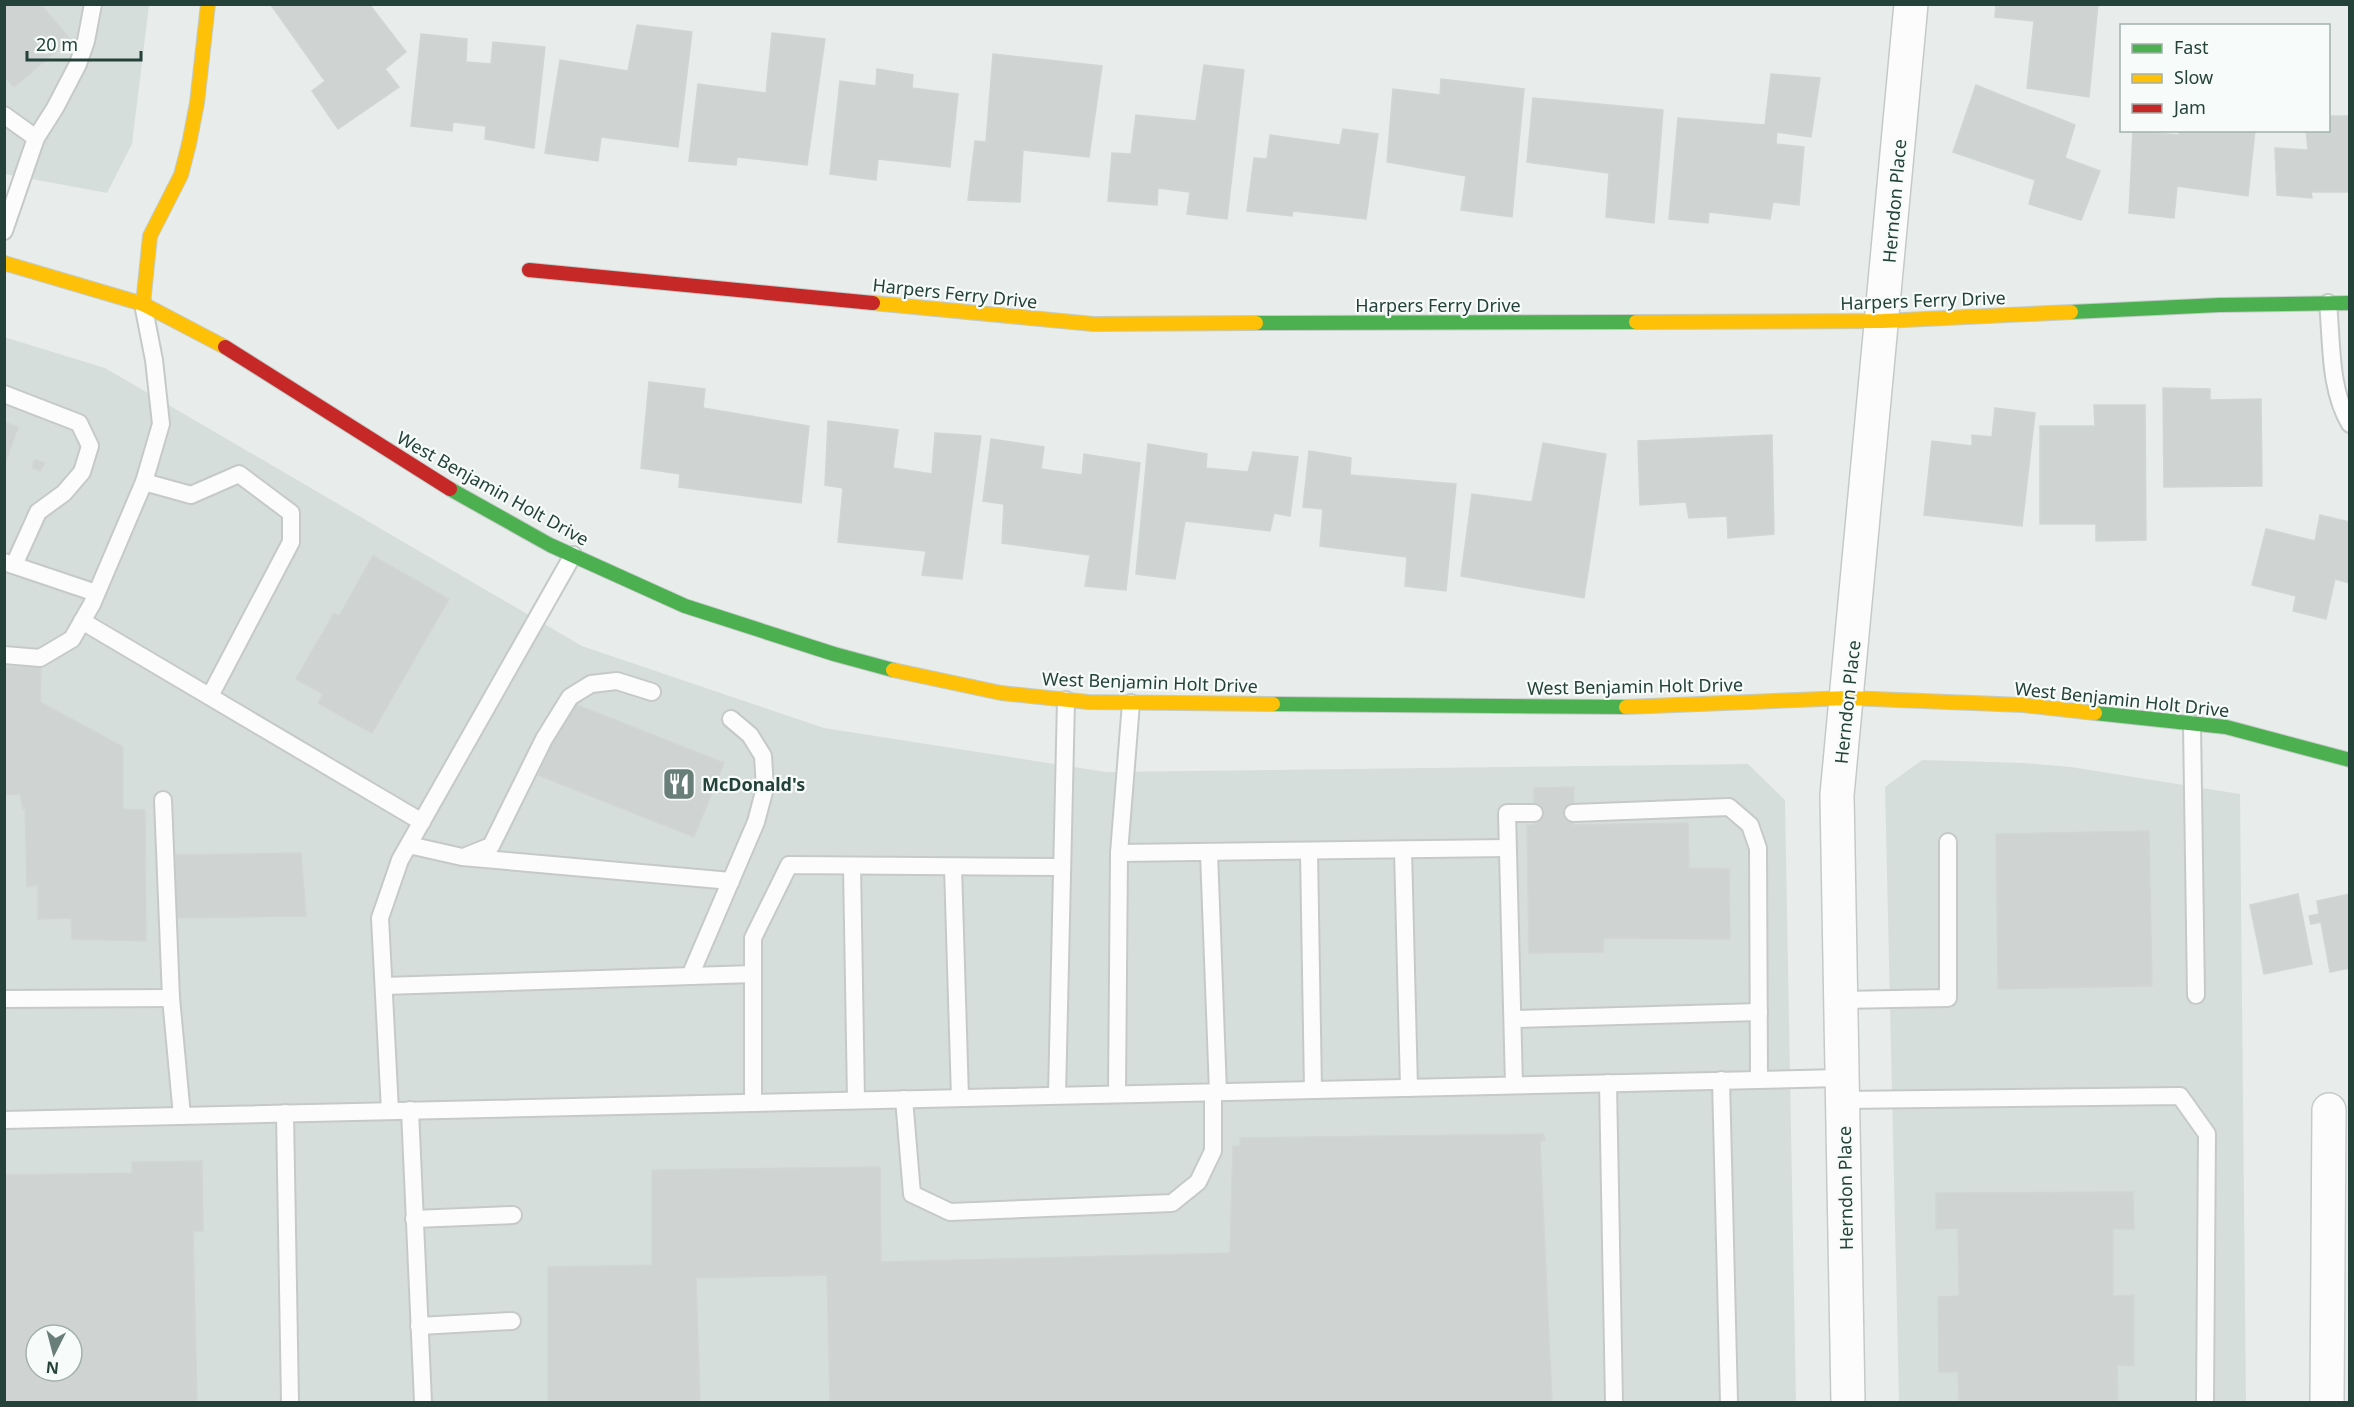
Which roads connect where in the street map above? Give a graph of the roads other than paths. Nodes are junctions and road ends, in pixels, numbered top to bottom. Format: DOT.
graph roads {
  1 [pos="93,4"];
  2 [pos="208,4"];
  3 [pos="1911,4"];
  4 [pos="4,116"];
  5 [pos="36,138"];
  6 [pos="4,231"];
  7 [pos="4,263"];
  8 [pos="529,270"];
  9 [pos="2328,303"];
  10 [pos="2349,303"];
  11 [pos="142,304"];
  12 [pos="1883,321"];
  13 [pos="4,394"];
  14 [pos="2349,424"];
  15 [pos="144,482"];
  16 [pos="573,555"];
  17 [pos="9,563"];
  18 [pos="96,593"];
  19 [pos="82,621"];
  20 [pos="4,655"];
  21 [pos="652,692"];
  22 [pos="210,696"];
  23 [pos="1848,698"];
  24 [pos="1066,700"];
  25 [pos="1131,703"];
  26 [pos="731,719"];
  27 [pos="2192,723"];
  28 [pos="2349,760"];
  29 [pos="163,800"];
  30 [pos="1534,813"];
  31 [pos="1573,813"];
  32 [pos="422,822"];
  33 [pos="1948,842"];
  34 [pos="409,844"];
  35 [pos="1507,848"];
  36 [pos="1403,850"];
  37 [pos="1309,852"];
  38 [pos="1209,853"];
  39 [pos="1119,854"];
  40 [pos="462,857"];
  41 [pos="852,866"];
  42 [pos="953,867"];
  43 [pos="1062,867"];
  44 [pos="731,881"];
  45 [pos="753,974"];
  46 [pos="690,976"];
  47 [pos="384,986"];
  48 [pos="2196,995"];
  49 [pos="171,998"];
  50 [pos="4,999"];
  51 [pos="1841,1000"];
  52 [pos="1759,1012"];
  53 [pos="1513,1019"];
  54 [pos="1759,1079"];
  55 [pos="1721,1080"];
  56 [pos="1608,1083"];
  57 [pos="1514,1085"];
  58 [pos="1409,1088"];
  59 [pos="1842,1089"];
  60 [pos="1313,1090"];
  61 [pos="1216,1092"];
  62 [pos="1117,1094"];
  63 [pos="1056,1095"];
  64 [pos="960,1098"];
  65 [pos="904,1099"];
  66 [pos="856,1100"];
  67 [pos="753,1102"];
  68 [pos="410,1110"];
  69 [pos="2329,1110"];
  70 [pos="390,1111"];
  71 [pos="285,1113"];
  72 [pos="182,1116"];
  73 [pos="4,1120"];
  74 [pos="513,1215"];
  75 [pos="414,1219"];
  76 [pos="512,1321"];
  77 [pos="419,1326"];
  78 [pos="290,1402"];
  79 [pos="423,1402"];
  80 [pos="1614,1402"];
  81 [pos="1729,1402"];
  82 [pos="1848,1402"];
  83 [pos="2205,1402"];
  84 [pos="2327,1402"];
  1 -- 5 [label="lane"];
  2 -- 11 [label="main road"];
  3 -- 12 [label="street, Herndon Place"];
  4 -- 5 [label="lane"];
  5 -- 6 [label="lane"];
  7 -- 11 [label="main road, West Benjamin Holt Drive"];
  8 -- 12 [label="main road, Harpers Ferry Drive"];
  9 -- 10 [label="main road, Harpers Ferry Drive"];
  9 -- 12 [label="main road, Harpers Ferry Drive"];
  9 -- 14 [label="lane"];
  11 -- 15 [label="lane"];
  11 -- 16 [label="main road, West Benjamin Holt Drive"];
  12 -- 23 [label="street, Herndon Place"];
  13 -- 17 [label="lane"];
  15 -- 18 [label="lane"];
  15 -- 22 [label="lane"];
  16 -- 24 [label="main road, West Benjamin Holt Drive"];
  16 -- 32 [label="lane"];
  17 -- 18 [label="lane"];
  18 -- 19 [label="lane"];
  19 -- 20 [label="lane"];
  19 -- 22 [label="lane"];
  21 -- 40 [label="lane"];
  22 -- 32 [label="lane"];
  23 -- 25 [label="main road, West Benjamin Holt Drive"];
  23 -- 27 [label="main road, West Benjamin Holt Drive"];
  23 -- 51 [label="street, Herndon Place"];
  24 -- 25 [label="main road, West Benjamin Holt Drive"];
  24 -- 43 [label="lane"];
  25 -- 39 [label="lane"];
  26 -- 44 [label="lane"];
  27 -- 28 [label="main road, West Benjamin Holt Drive"];
  27 -- 48 [label="lane"];
  29 -- 49 [label="lane"];
  30 -- 35 [label="lane"];
  31 -- 52 [label="lane"];
  32 -- 34 [label="lane"];
  33 -- 51 [label="lane"];
  34 -- 40 [label="lane"];
  34 -- 47 [label="lane"];
  35 -- 36 [label="lane"];
  35 -- 53 [label="lane"];
  36 -- 37 [label="lane"];
  36 -- 58 [label="lane"];
  37 -- 38 [label="lane"];
  37 -- 60 [label="lane"];
  38 -- 39 [label="lane"];
  38 -- 61 [label="lane"];
  39 -- 62 [label="lane"];
  40 -- 44 [label="lane"];
  41 -- 42 [label="lane"];
  41 -- 45 [label="lane"];
  41 -- 66 [label="lane"];
  42 -- 43 [label="lane"];
  42 -- 64 [label="lane"];
  43 -- 63 [label="lane"];
  44 -- 46 [label="lane"];
  45 -- 46 [label="lane"];
  45 -- 67 [label="lane"];
  46 -- 47 [label="lane"];
  47 -- 70 [label="lane"];
  49 -- 50 [label="lane"];
  49 -- 72 [label="lane"];
  51 -- 59 [label="street, Herndon Place"];
  52 -- 53 [label="lane"];
  52 -- 54 [label="lane"];
  53 -- 57 [label="lane"];
  54 -- 55 [label="lane"];
  54 -- 59 [label="lane"];
  55 -- 56 [label="lane"];
  55 -- 81 [label="lane"];
  56 -- 57 [label="lane"];
  56 -- 80 [label="lane"];
  57 -- 58 [label="lane"];
  58 -- 60 [label="lane"];
  59 -- 82 [label="street, Herndon Place"];
  59 -- 83 [label="lane"];
  60 -- 61 [label="lane"];
  61 -- 62 [label="lane"];
  61 -- 65 [label="lane"];
  62 -- 63 [label="lane"];
  63 -- 64 [label="lane"];
  64 -- 65 [label="lane"];
  65 -- 66 [label="lane"];
  66 -- 67 [label="lane"];
  67 -- 68 [label="lane"];
  68 -- 70 [label="lane"];
  68 -- 75 [label="lane"];
  69 -- 84 [label="street"];
  70 -- 71 [label="lane"];
  71 -- 72 [label="lane"];
  71 -- 78 [label="lane"];
  72 -- 73 [label="lane"];
  74 -- 75 [label="lane"];
  75 -- 77 [label="lane"];
  76 -- 77 [label="lane"];
  77 -- 79 [label="lane"];
}
